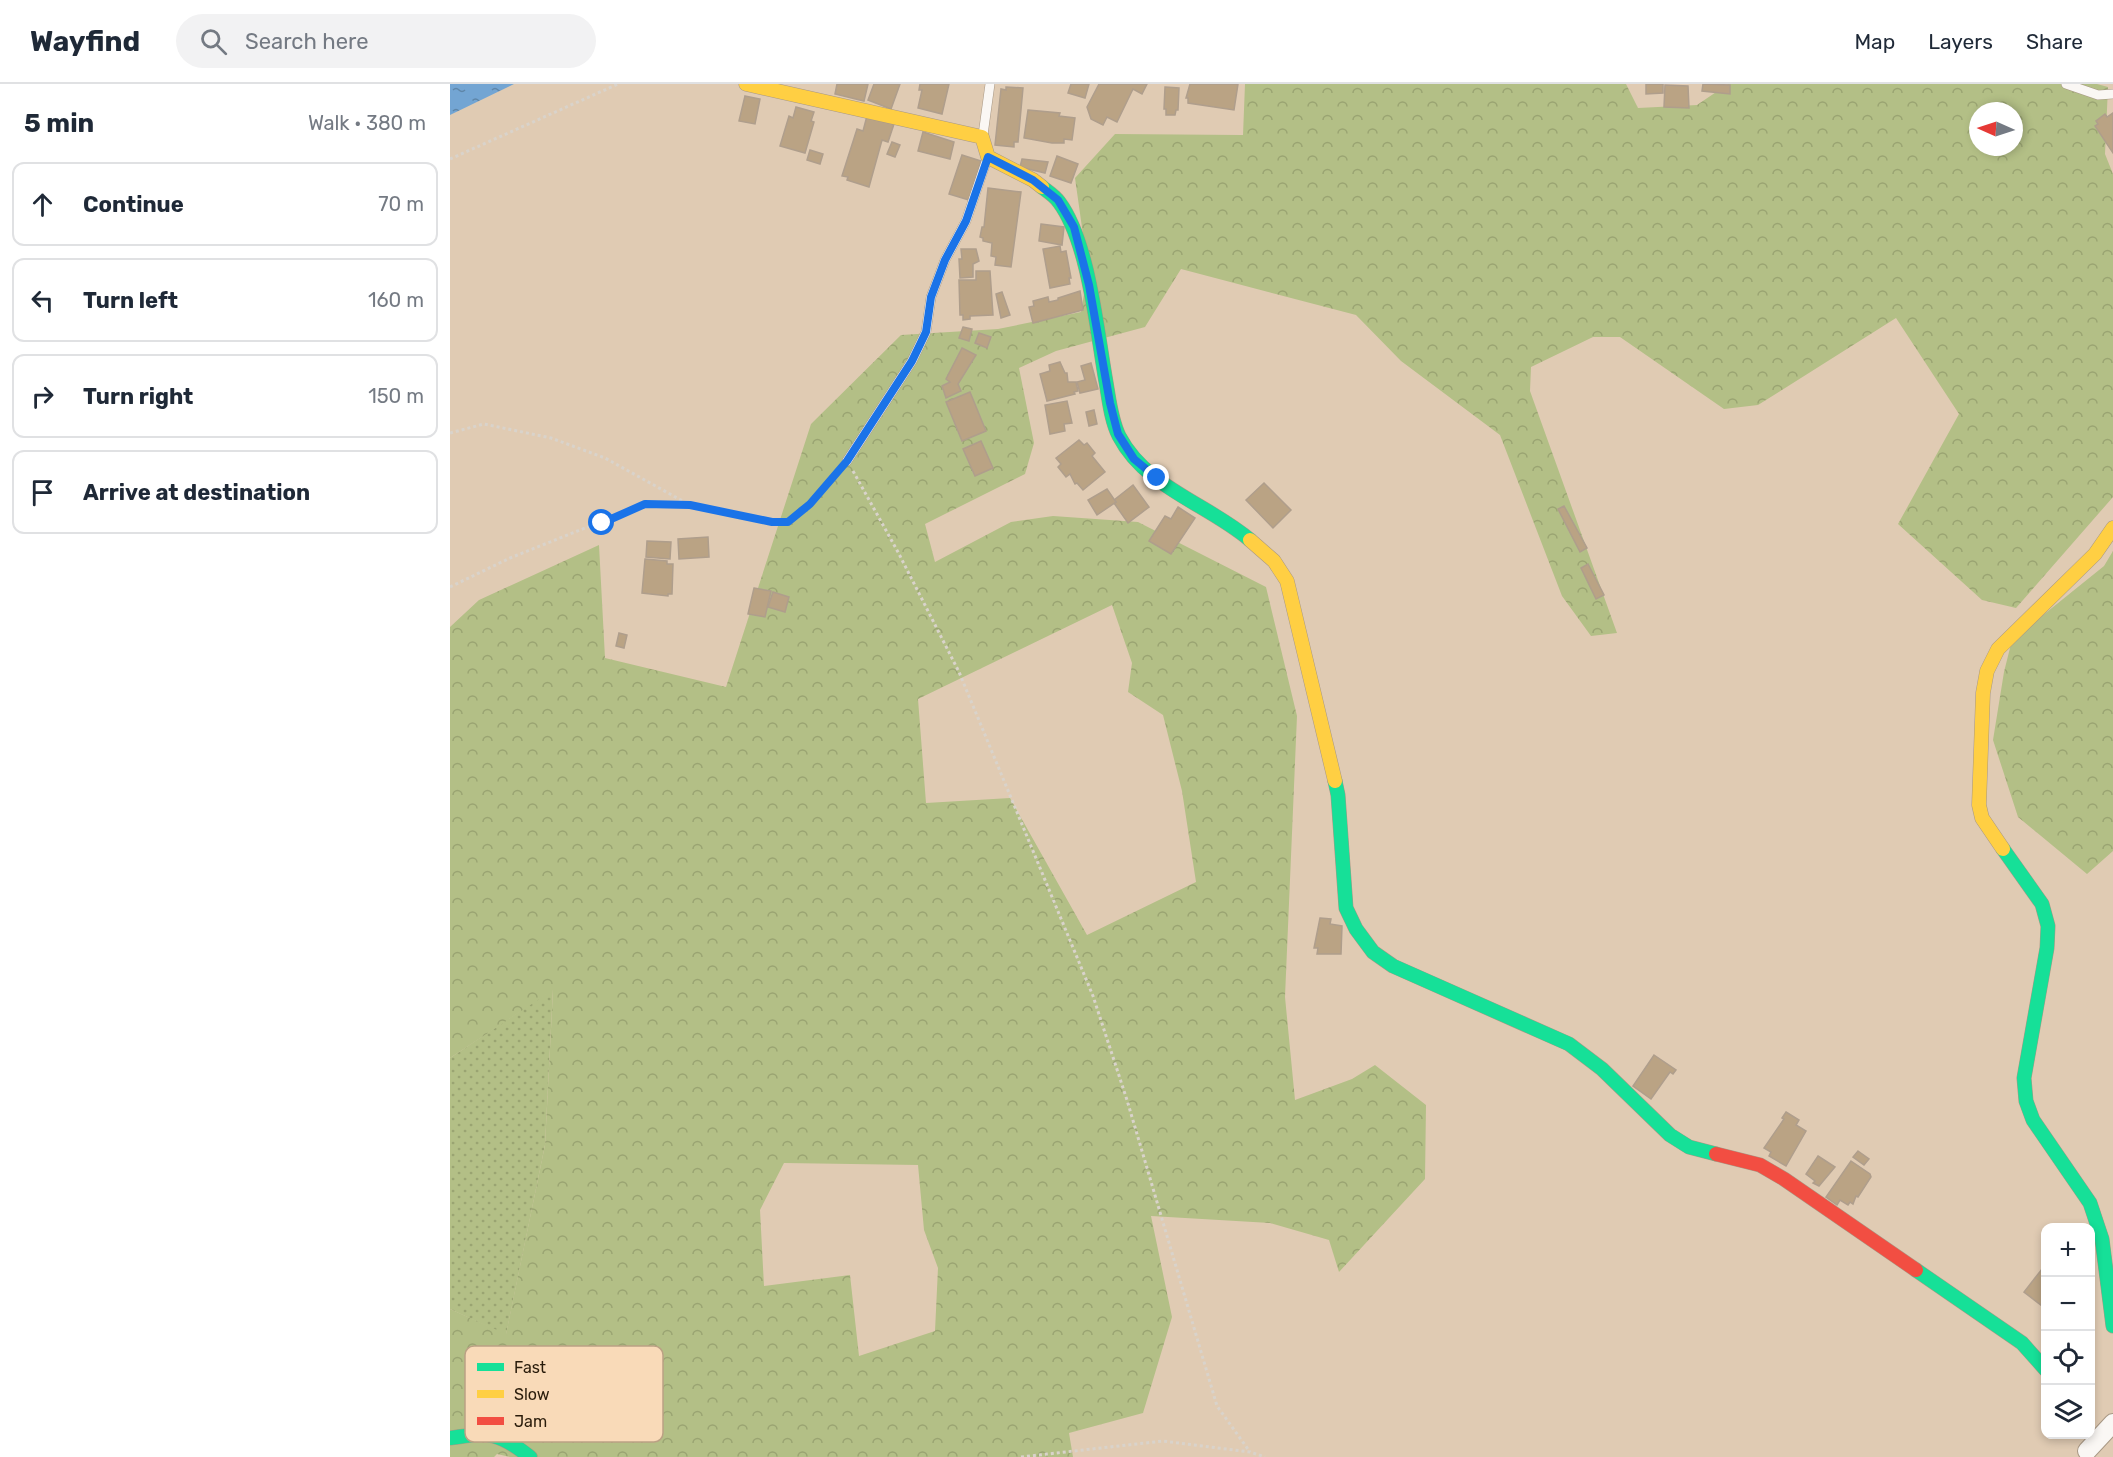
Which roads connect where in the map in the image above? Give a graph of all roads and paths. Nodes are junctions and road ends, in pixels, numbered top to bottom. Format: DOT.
graph roads {
  1 [pos="618,84"];
  2 [pos="746,84"];
  3 [pos="990,84"];
  4 [pos="2066,84"];
  5 [pos="2113,94"];
  6 [pos="982,137"];
  7 [pos="988,157"];
  8 [pos="450,159"];
  9 [pos="450,433"];
  10 [pos="847,461"];
  11 [pos="690,505"];
  12 [pos="2113,528"];
  13 [pos="450,587"];
  14 [pos="2113,1326"];
  15 [pos="2041,1364"];
  16 [pos="2113,1424"];
  17 [pos="465,1436"];
  18 [pos="450,1438"];
  19 [pos="510,1442"];
  20 [pos="2085,1447"];
  21 [pos="1250,1452"];
  22 [pos="530,1457"];
  23 [pos="1022,1457"];
  24 [pos="1265,1457"];
  1 -- 8 [label="path"];
  2 -- 6 [label="street"];
  3 -- 6 [label="lane"];
  4 -- 5 [label="lane"];
  6 -- 7 [label="street"];
  7 -- 10 [label="lane"];
  7 -- 15 [label="street"];
  9 -- 11 [label="path"];
  10 -- 11 [label="path"];
  10 -- 21 [label="path"];
  11 -- 13 [label="path"];
  12 -- 14 [label="street"];
  16 -- 20 [label="street"];
  17 -- 18 [label="street"];
  19 -- 22 [label="street"];
  21 -- 23 [label="path"];
  21 -- 24 [label="path"];
}
